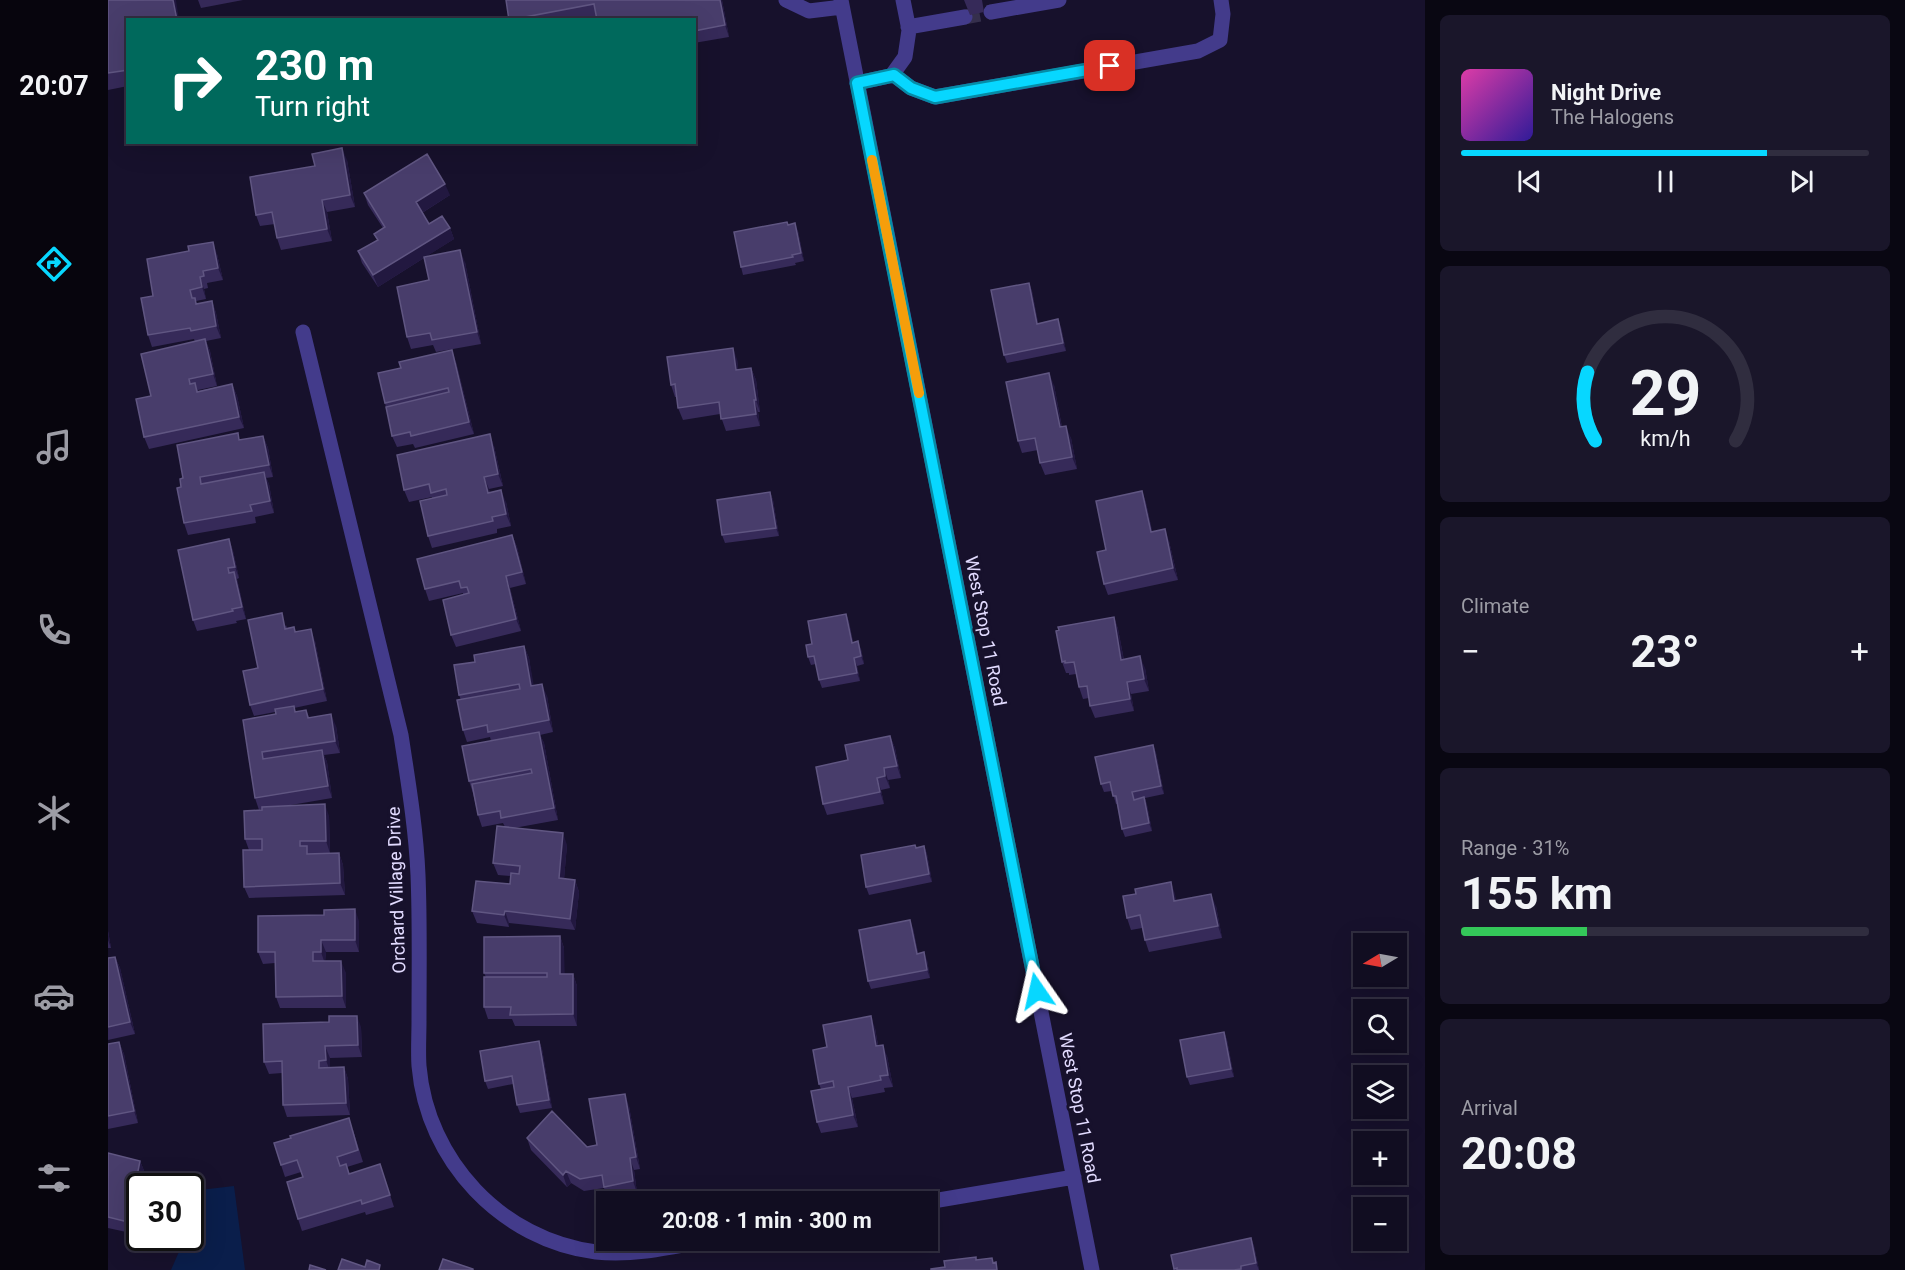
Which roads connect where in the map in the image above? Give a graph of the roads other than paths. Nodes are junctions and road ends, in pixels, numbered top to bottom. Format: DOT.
graph roads {
  1 [pos="786,0"];
  2 [pos="903,0"];
  3 [pos="1059,0"];
  4 [pos="1221,0"];
  5 [pos="842,4"];
  6 [pos="991,12"];
  7 [pos="965,17"];
  8 [pos="908,27"];
  9 [pos="892,75"];
  10 [pos="857,83"];
  11 [pos="303,332"];
  12 [pos="1074,1177"];
  13 [pos="938,1200"];
  14 [pos="596,1251"];
  15 [pos="598,1251"];
  16 [pos="641,1251"];
  17 [pos="1092,1270"];
  1 -- 5 [label="street"];
  2 -- 8 [label="street"];
  3 -- 6 [label="street"];
  4 -- 9 [label="street"];
  5 -- 10 [label="street, West Stop 11 Road"];
  7 -- 8 [label="street"];
  8 -- 9 [label="street"];
  9 -- 10 [label="street"];
  10 -- 12 [label="street, West Stop 11 Road"];
  11 -- 14 [label="street, Orchard Village Drive"];
  12 -- 13 [label="street"];
  12 -- 17 [label="street, West Stop 11 Road"];
  15 -- 16 [label="street, Orchard Village Drive"];
}
